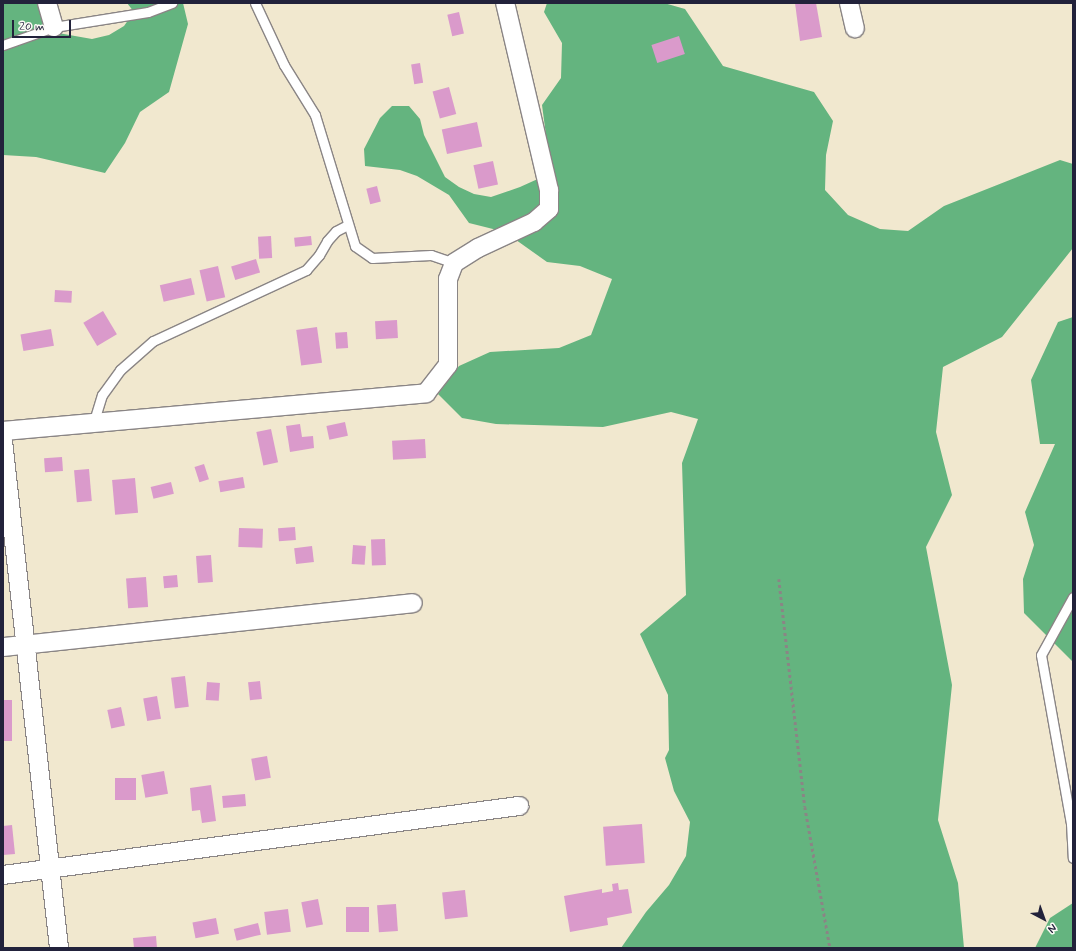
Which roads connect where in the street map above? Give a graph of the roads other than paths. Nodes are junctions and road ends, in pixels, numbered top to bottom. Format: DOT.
graph roads {
  1 [pos="47,3"];
  2 [pos="172,3"];
  3 [pos="255,3"];
  4 [pos="506,3"];
  5 [pos="849,3"];
  6 [pos="54,27"];
  7 [pos="855,28"];
  8 [pos="3,45"];
  9 [pos="348,225"];
  10 [pos="454,263"];
  11 [pos="94,424"];
  12 [pos="3,431"];
  13 [pos="3,442"];
  14 [pos="1073,597"];
  15 [pos="413,603"];
  16 [pos="26,645"];
  17 [pos="3,647"];
  18 [pos="518,806"];
  19 [pos="1073,858"];
  20 [pos="50,869"];
  21 [pos="3,875"];
  22 [pos="59,948"];
  1 -- 6 [label="street"];
  2 -- 6 [label="lane"];
  3 -- 9 [label="lane"];
  4 -- 10 [label="street"];
  5 -- 7 [label="street"];
  6 -- 8 [label="lane"];
  9 -- 10 [label="lane"];
  9 -- 11 [label="lane"];
  10 -- 11 [label="street"];
  11 -- 12 [label="street"];
  13 -- 16 [label="street"];
  14 -- 19 [label="lane"];
  15 -- 16 [label="street"];
  16 -- 17 [label="street"];
  16 -- 20 [label="street"];
  18 -- 20 [label="street"];
  20 -- 21 [label="street"];
  20 -- 22 [label="street"];
}
